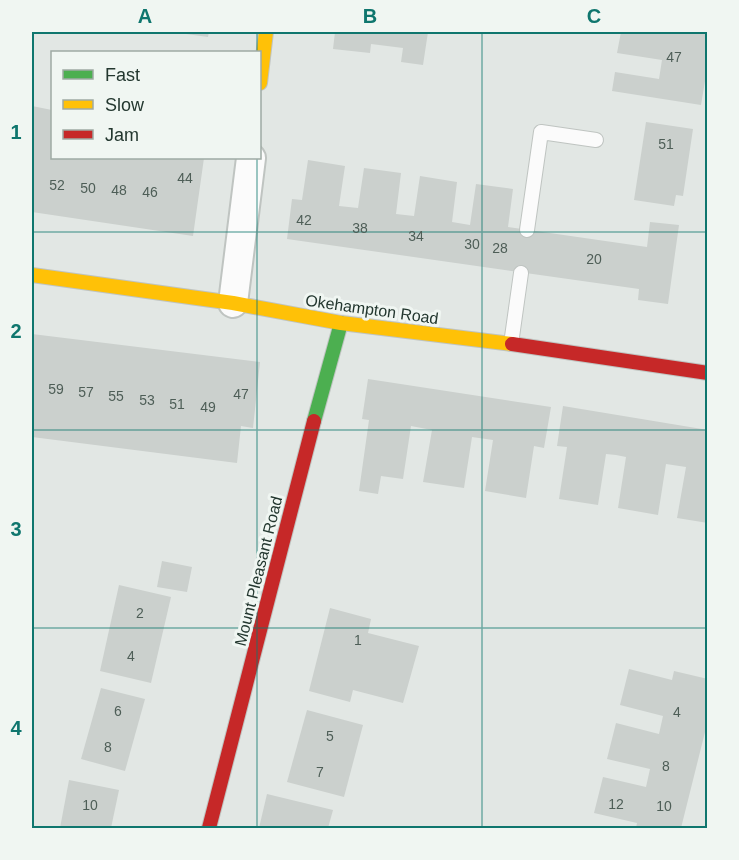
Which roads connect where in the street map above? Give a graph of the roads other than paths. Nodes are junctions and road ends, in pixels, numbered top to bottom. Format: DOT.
graph roads {
  1 [pos="266,32"];
  2 [pos="261,74"];
  3 [pos="596,140"];
  4 [pos="251,159"];
  5 [pos="527,230"];
  6 [pos="521,273"];
  7 [pos="32,274"];
  8 [pos="233,303"];
  9 [pos="341,323"];
  10 [pos="511,344"];
  11 [pos="708,373"];
  12 [pos="209,828"];
  1 -- 2 [label="street"];
  3 -- 5 [label="lane"];
  4 -- 8 [label="street"];
  6 -- 10 [label="lane"];
  7 -- 8 [label="street, Okehampton Road"];
  8 -- 9 [label="street, Okehampton Road"];
  9 -- 10 [label="street, Okehampton Road"];
  9 -- 12 [label="street, Mount Pleasant Road"];
  10 -- 11 [label="street, Okehampton Road"];
}
